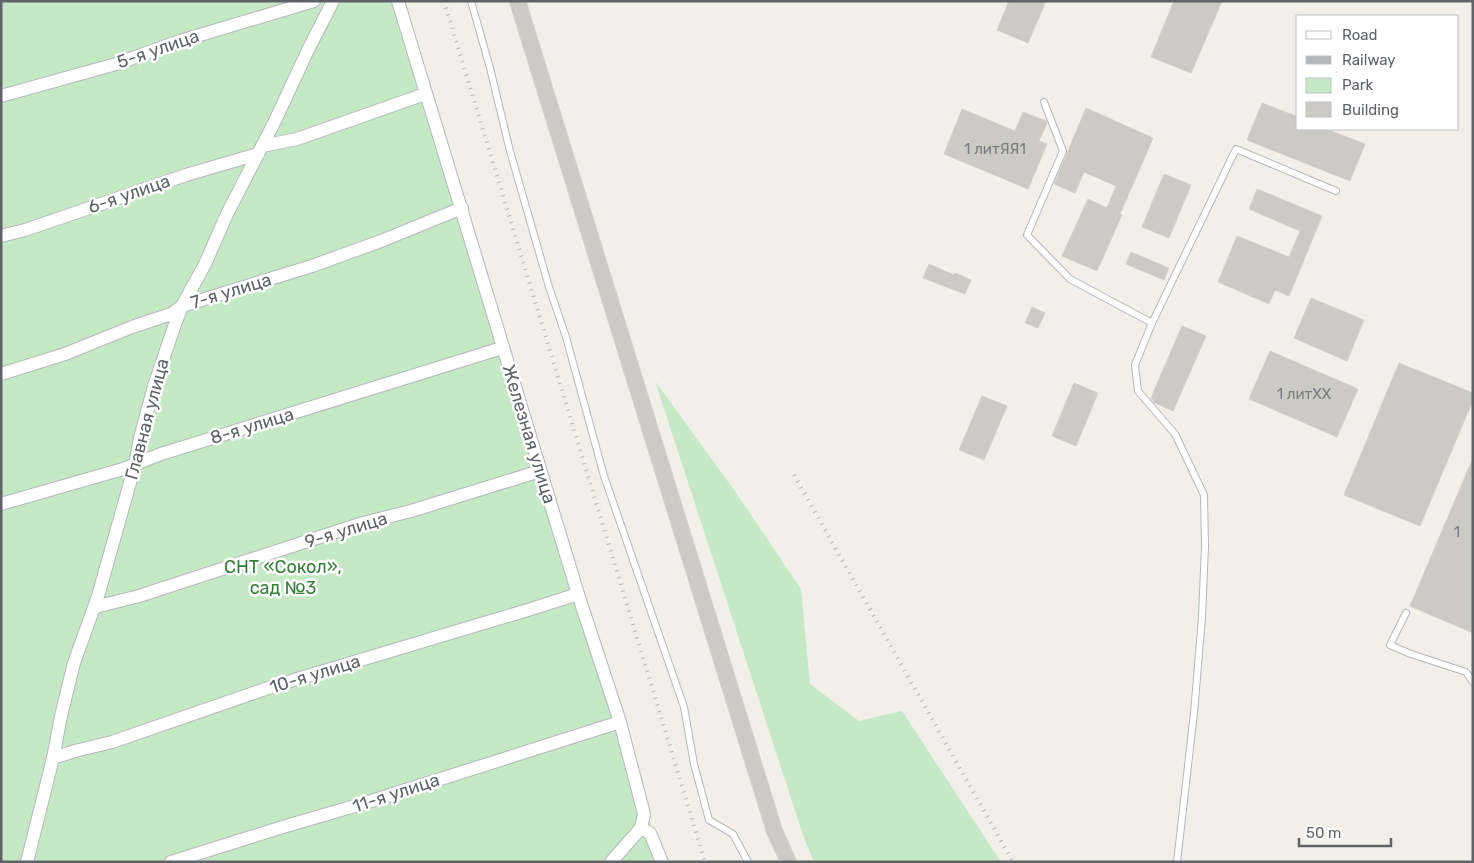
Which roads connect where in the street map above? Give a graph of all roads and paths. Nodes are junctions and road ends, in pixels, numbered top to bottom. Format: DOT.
graph roads {
  1 [pos="314,1"];
  2 [pos="333,1"];
  3 [pos="398,1"];
  4 [pos="470,1"];
  5 [pos="425,94"];
  6 [pos="1,96"];
  7 [pos="1044,102"];
  8 [pos="260,150"];
  9 [pos="1336,191"];
  10 [pos="462,208"];
  11 [pos="1,236"];
  12 [pos="182,306"];
  13 [pos="1152,322"];
  14 [pos="502,348"];
  15 [pos="1,374"];
  16 [pos="135,464"];
  17 [pos="540,471"];
  18 [pos="1,504"];
  19 [pos="578,594"];
  20 [pos="95,607"];
  21 [pos="1406,613"];
  22 [pos="1473,682"];
  23 [pos="620,722"];
  24 [pos="54,758"];
  25 [pos="641,828"];
  26 [pos="27,862"];
  27 [pos="170,862"];
  28 [pos="611,862"];
  29 [pos="662,862"];
  30 [pos="748,862"];
  31 [pos="1177,862"];
  1 -- 6 [label="street, 5-я улица"];
  2 -- 8 [label="street, Главная улица"];
  3 -- 5 [label="street, Железная улица"];
  4 -- 30 [label="lane"];
  5 -- 8 [label="street, 6-я улица"];
  5 -- 10 [label="street, Железная улица"];
  7 -- 13 [label="lane"];
  8 -- 11 [label="street, 6-я улица"];
  8 -- 12 [label="street, Главная улица"];
  9 -- 13 [label="lane"];
  10 -- 12 [label="street, 7-я улица"];
  10 -- 14 [label="street, Железная улица"];
  12 -- 15 [label="street, 7-я улица"];
  12 -- 16 [label="street, Главная улица"];
  13 -- 31 [label="lane"];
  14 -- 16 [label="street, 8-я улица"];
  14 -- 17 [label="street, Железная улица"];
  16 -- 18 [label="street, 8-я улица"];
  16 -- 20 [label="street, Главная улица"];
  17 -- 19 [label="street, Железная улица"];
  17 -- 20 [label="street, 9-я улица"];
  19 -- 23 [label="street, Железная улица"];
  19 -- 24 [label="street, 10-я улица"];
  20 -- 24 [label="street, Главная улица"];
  21 -- 22 [label="lane"];
  23 -- 25 [label="street, Железная улица"];
  23 -- 27 [label="street, 11-я улица"];
  24 -- 26 [label="street, Главная улица"];
  25 -- 28 [label="street"];
  25 -- 29 [label="street"];
}
